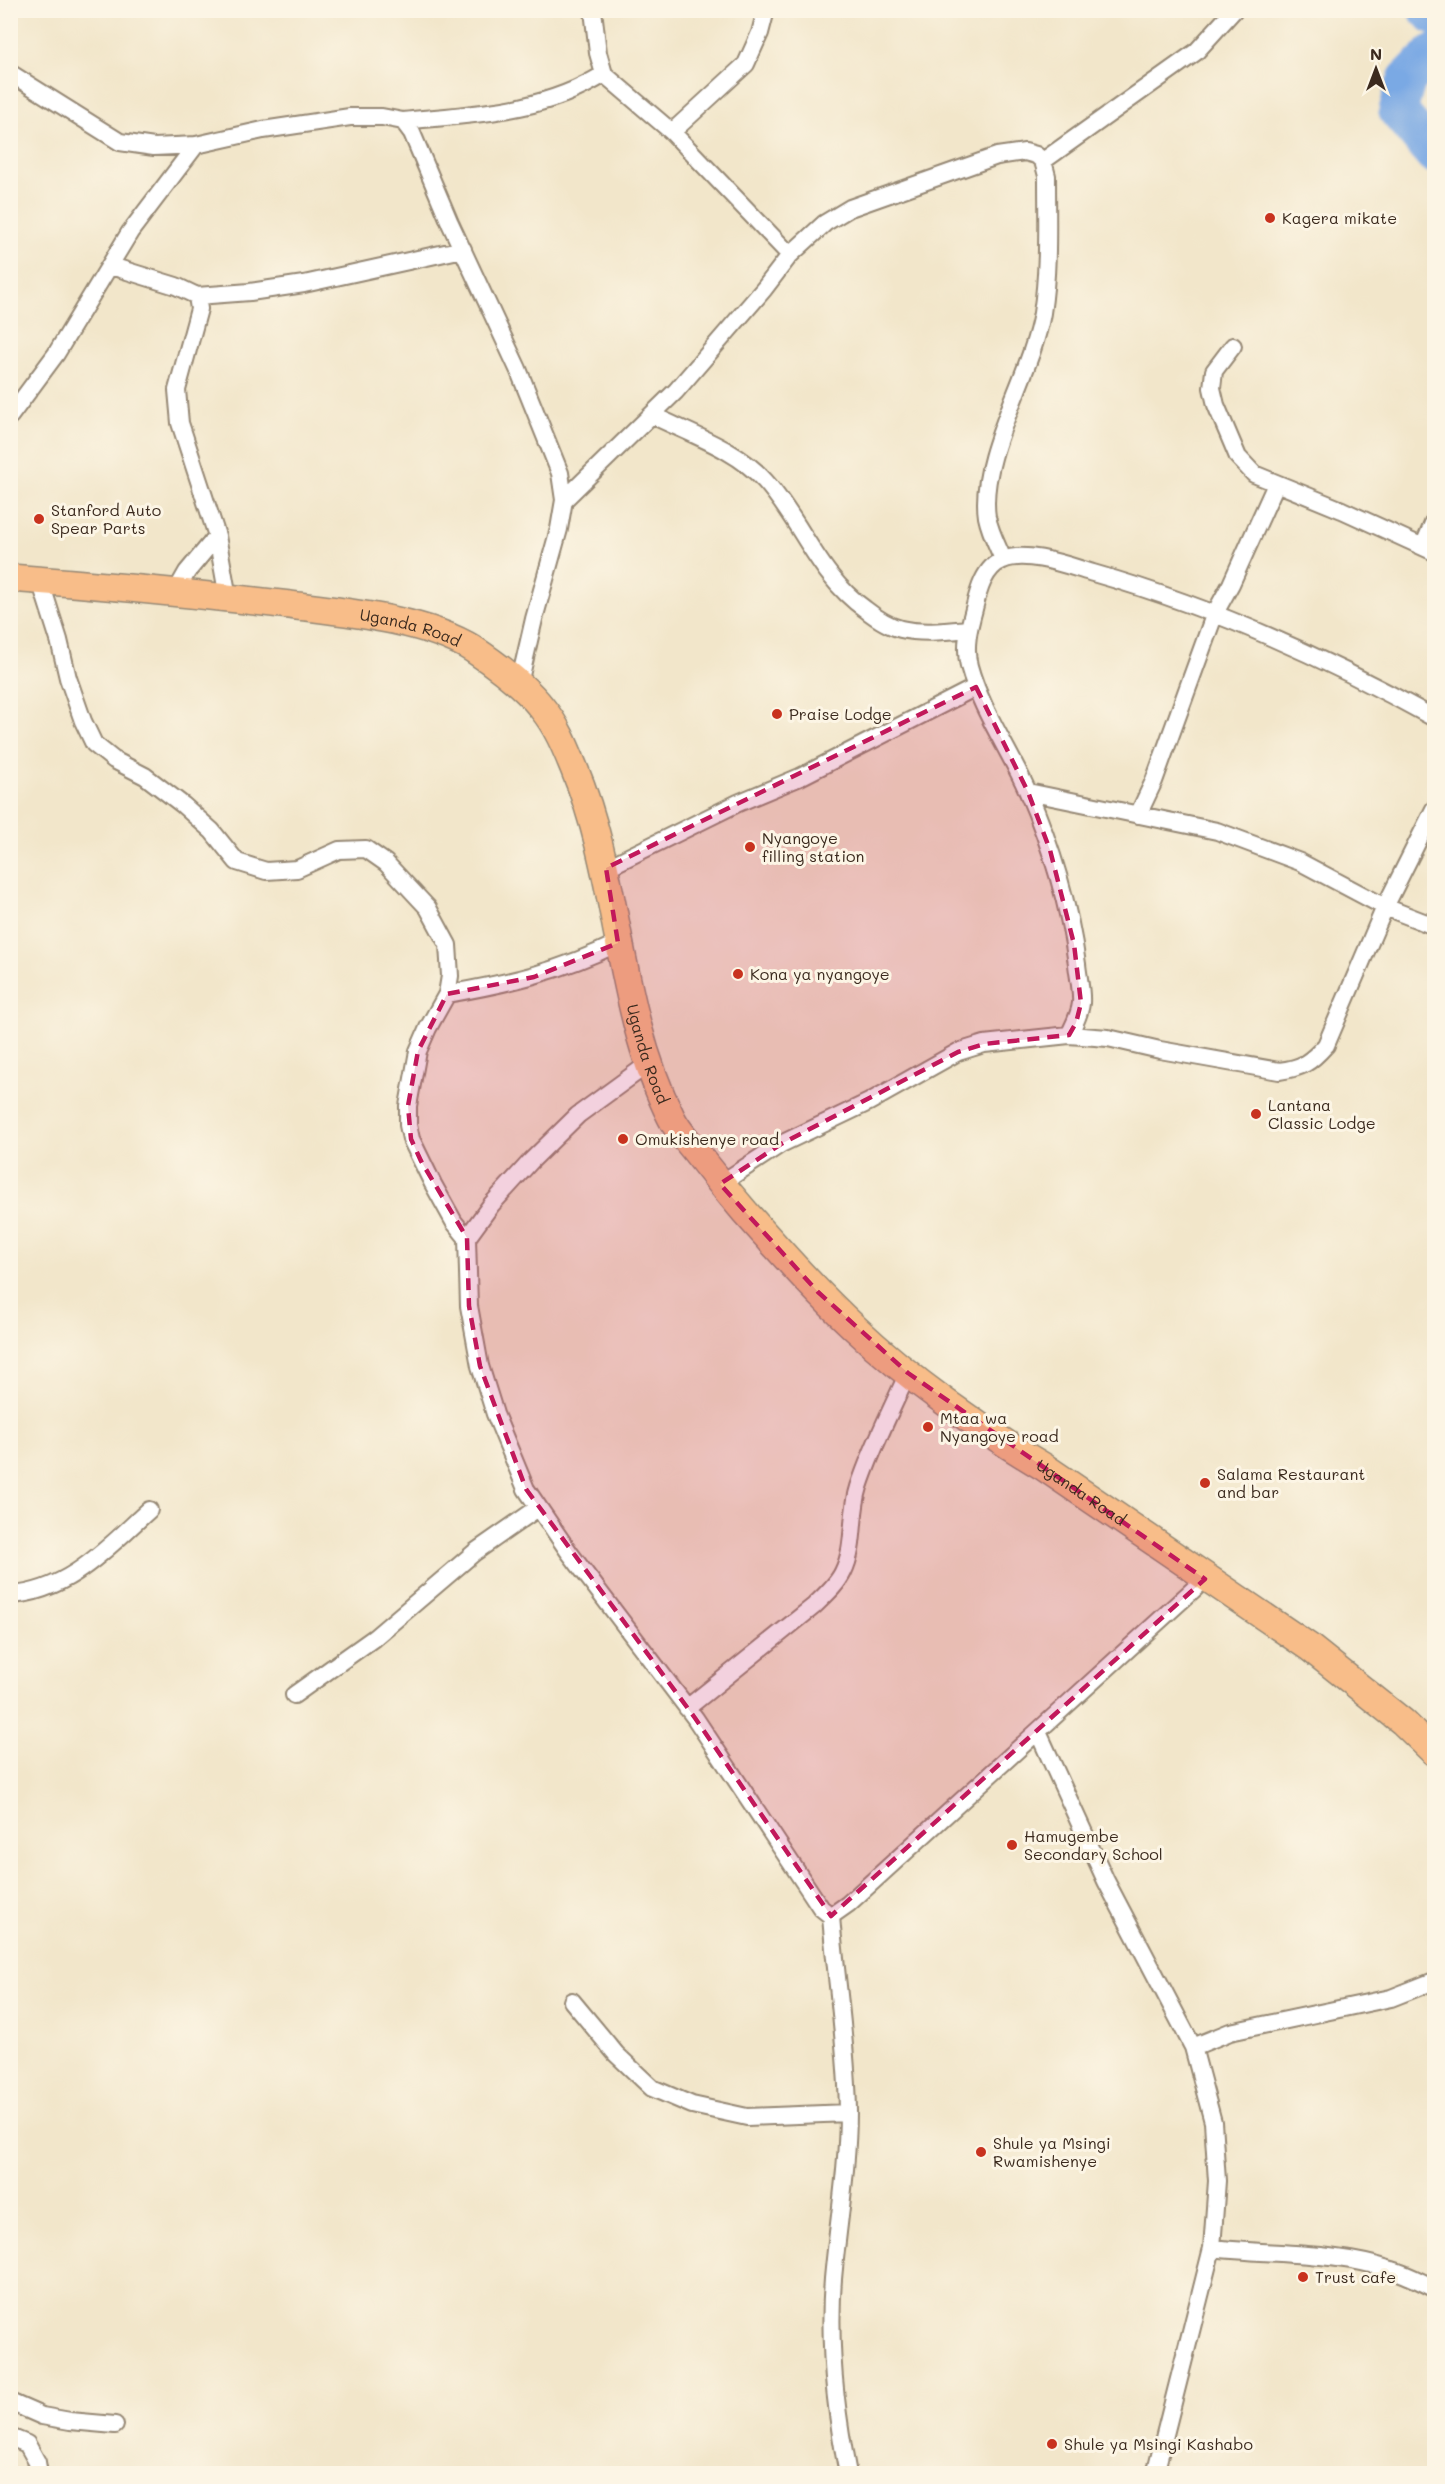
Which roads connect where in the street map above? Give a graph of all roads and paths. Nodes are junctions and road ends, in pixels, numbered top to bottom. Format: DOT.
graph roads {
  1 [pos="593,10"];
  2 [pos="766,10"];
  3 [pos="1234,10"];
  4 [pos="10,73"];
  5 [pos="604,74"];
  6 [pos="403,121"];
  7 [pos="672,132"];
  8 [pos="196,145"];
  9 [pos="1042,161"];
  10 [pos="463,249"];
  11 [pos="790,255"];
  12 [pos="111,266"];
  13 [pos="197,296"];
  14 [pos="1233,346"];
  15 [pos="652,415"];
  16 [pos="10,416"];
  17 [pos="1276,484"];
  18 [pos="564,500"];
  19 [pos="1434,521"];
  20 [pos="217,536"];
  21 [pos="1429,550"];
  22 [pos="1003,559"];
  23 [pos="10,578"];
  24 [pos="40,580"];
  25 [pos="175,593"];
  26 [pos="228,598"];
  27 [pos="1215,613"];
  28 [pos="969,629"];
  29 [pos="519,684"];
  30 [pos="976,687"];
  31 [pos="1434,718"];
  32 [pos="1028,792"];
  33 [pos="1434,809"];
  34 [pos="1138,815"];
  35 [pos="606,868"];
  36 [pos="1385,907"];
  37 [pos="1434,926"];
  38 [pos="618,943"];
  39 [pos="447,994"];
  40 [pos="1069,1035"];
  41 [pos="648,1064"];
  42 [pos="720,1184"];
  43 [pos="467,1238"];
  44 [pos="908,1373"];
  45 [pos="538,1508"];
  46 [pos="149,1510"];
  47 [pos="1206,1579"];
  48 [pos="10,1595"];
  49 [pos="294,1695"];
  50 [pos="687,1708"];
  51 [pos="1038,1732"];
  52 [pos="1434,1752"];
  53 [pos="831,1916"];
  54 [pos="1434,1981"];
  55 [pos="572,2001"];
  56 [pos="1193,2047"];
  57 [pos="848,2113"];
  58 [pos="1212,2248"];
  59 [pos="1434,2288"];
  60 [pos="10,2402"];
  61 [pos="115,2425"];
  62 [pos="10,2437"];
  63 [pos="39,2474"];
  64 [pos="848,2474"];
  65 [pos="1155,2474"];
  1 -- 5 [label="street"];
  2 -- 7 [label="street"];
  3 -- 9 [label="street"];
  4 -- 8 [label="street"];
  5 -- 6 [label="street"];
  5 -- 7 [label="street"];
  6 -- 8 [label="street"];
  6 -- 10 [label="street"];
  7 -- 11 [label="street"];
  8 -- 12 [label="street"];
  9 -- 11 [label="street"];
  9 -- 22 [label="street"];
  10 -- 13 [label="street"];
  10 -- 18 [label="street"];
  11 -- 15 [label="street"];
  12 -- 13 [label="street"];
  12 -- 16 [label="street"];
  13 -- 20 [label="street"];
  14 -- 17 [label="street"];
  15 -- 18 [label="street"];
  15 -- 28 [label="street"];
  17 -- 21 [label="street"];
  17 -- 27 [label="street"];
  18 -- 29 [label="street"];
  19 -- 21 [label="street"];
  20 -- 25 [label="street"];
  20 -- 26 [label="street"];
  22 -- 27 [label="street"];
  22 -- 28 [label="street"];
  23 -- 24 [label="main road, Uganda Road"];
  24 -- 25 [label="main road, Uganda Road"];
  24 -- 39 [label="street"];
  25 -- 26 [label="main road, Uganda Road"];
  26 -- 29 [label="main road, Uganda Road"];
  27 -- 31 [label="street"];
  27 -- 34 [label="street"];
  28 -- 30 [label="street"];
  29 -- 35 [label="main road, Uganda Road"];
  30 -- 32 [label="street"];
  30 -- 35 [label="street"];
  32 -- 34 [label="street"];
  32 -- 40 [label="street"];
  33 -- 36 [label="street"];
  34 -- 36 [label="street"];
  35 -- 38 [label="main road, Uganda Road"];
  36 -- 37 [label="street"];
  36 -- 40 [label="street"];
  38 -- 39 [label="street"];
  38 -- 41 [label="main road, Uganda Road"];
  39 -- 43 [label="street"];
  40 -- 42 [label="street"];
  41 -- 42 [label="main road, Uganda Road"];
  41 -- 43 [label="street"];
  42 -- 44 [label="main road, Uganda Road"];
  43 -- 45 [label="street"];
  44 -- 47 [label="main road, Uganda Road"];
  44 -- 50 [label="street"];
  45 -- 49 [label="street"];
  45 -- 50 [label="street"];
  46 -- 48 [label="street"];
  47 -- 51 [label="street"];
  47 -- 52 [label="main road, Uganda Road"];
  50 -- 53 [label="street"];
  51 -- 53 [label="street"];
  51 -- 56 [label="street"];
  53 -- 57 [label="street"];
  54 -- 56 [label="street"];
  55 -- 57 [label="street"];
  56 -- 58 [label="street"];
  57 -- 64 [label="street"];
  58 -- 59 [label="street"];
  58 -- 65 [label="street"];
  60 -- 61 [label="street"];
  62 -- 63 [label="street"];
}
